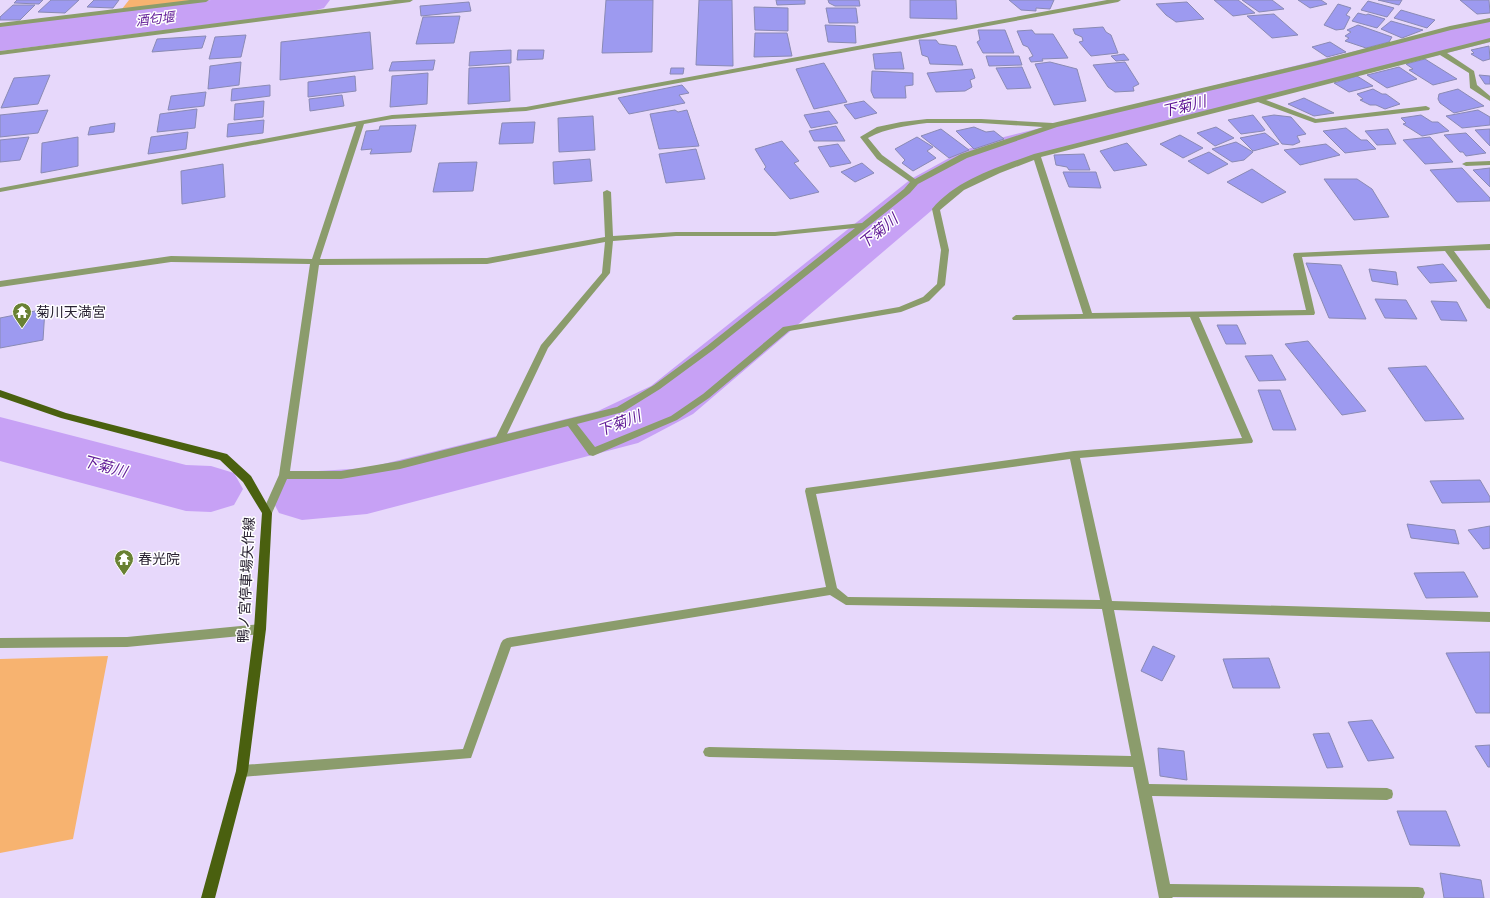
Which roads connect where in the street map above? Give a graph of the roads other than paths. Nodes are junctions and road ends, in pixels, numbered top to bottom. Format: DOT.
graph roads {
  1 [pos="206,0"];
  2 [pos="410,0"];
  3 [pos="1118,0"];
  4 [pos="1490,20"];
  5 [pos="0,25"];
  6 [pos="1490,40"];
  7 [pos="0,52"];
  8 [pos="1442,53"];
  9 [pos="1490,99"];
  10 [pos="1260,100"];
  11 [pos="1426,108"];
  12 [pos="361,123"];
  13 [pos="1055,125"];
  14 [pos="1037,156"];
  15 [pos="1490,163"];
  16 [pos="1466,164"];
  17 [pos="915,182"];
  18 [pos="0,190"];
  19 [pos="607,192"];
  20 [pos="862,225"];
  21 [pos="609,239"];
  22 [pos="1490,247"];
  23 [pos="1448,249"];
  24 [pos="315,262"];
  25 [pos="0,284"];
  26 [pos="1490,306"];
  27 [pos="1193,314"];
  28 [pos="1088,316"];
  29 [pos="1016,318"];
  30 [pos="0,392"];
  31 [pos="570,422"];
  32 [pos="500,439"];
  33 [pos="1074,455"];
  34 [pos="284,475"];
  35 [pos="267,513"];
  36 [pos="832,590"];
  37 [pos="1108,605"];
  38 [pos="1490,618"];
  39 [pos="260,629"];
  40 [pos="0,643"];
  41 [pos="709,752"];
  42 [pos="1139,762"];
  43 [pos="242,771"];
  44 [pos="1145,790"];
  45 [pos="1387,794"];
  46 [pos="1418,893"];
  47 [pos="1166,894"];
  48 [pos="208,898"];
  1 -- 5 [label="street"];
  2 -- 7 [label="street"];
  3 -- 12 [label="street"];
  4 -- 13 [label="street"];
  6 -- 8 [label="street"];
  8 -- 9 [label="street"];
  8 -- 10 [label="street"];
  10 -- 11 [label="street"];
  10 -- 14 [label="street"];
  12 -- 18 [label="street"];
  12 -- 24 [label="street"];
  13 -- 17 [label="street"];
  13 -- 17 [label="street"];
  14 -- 28 [label="street"];
  14 -- 31 [label="street"];
  15 -- 16 [label="street"];
  17 -- 20 [label="street"];
  19 -- 21 [label="street"];
  20 -- 21 [label="street"];
  20 -- 31 [label="street"];
  21 -- 24 [label="street"];
  21 -- 32 [label="street"];
  22 -- 23 [label="street"];
  23 -- 26 [label="street"];
  23 -- 27 [label="street"];
  24 -- 25 [label="street"];
  24 -- 34 [label="street"];
  27 -- 28 [label="street"];
  27 -- 33 [label="street"];
  28 -- 29 [label="street"];
  30 -- 35 [label="main road, 鴨ノ宮停車場矢作線"];
  31 -- 32 [label="street"];
  32 -- 34 [label="street"];
  33 -- 36 [label="street"];
  33 -- 37 [label="street"];
  34 -- 35 [label="street"];
  35 -- 39 [label="main road, 鴨ノ宮停車場矢作線"];
  36 -- 37 [label="street"];
  36 -- 43 [label="street"];
  37 -- 38 [label="street"];
  37 -- 42 [label="street"];
  39 -- 40 [label="street"];
  39 -- 43 [label="main road, 鴨ノ宮停車場矢作線"];
  41 -- 42 [label="street"];
  42 -- 44 [label="street"];
  43 -- 48 [label="main road, 鴨ノ宮停車場矢作線"];
  44 -- 45 [label="street"];
  44 -- 47 [label="street"];
  46 -- 47 [label="street"];
}
